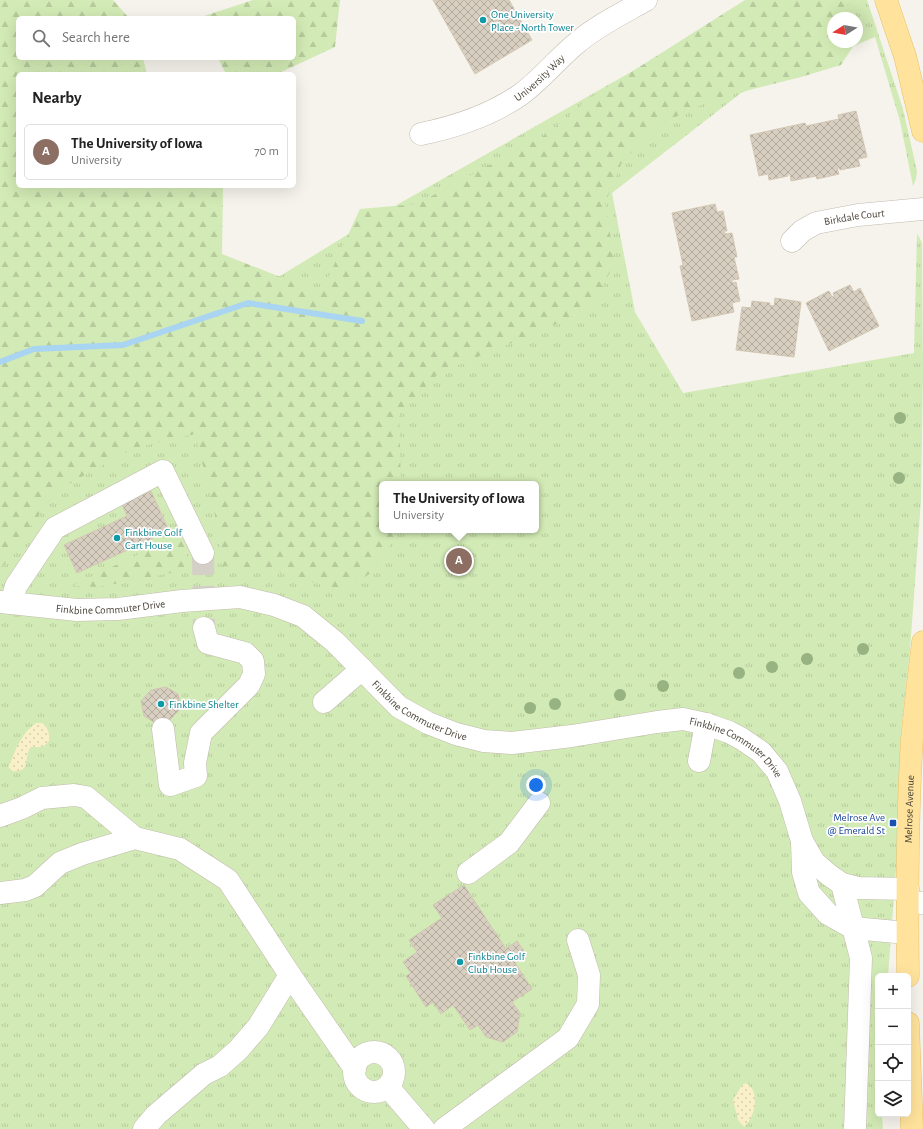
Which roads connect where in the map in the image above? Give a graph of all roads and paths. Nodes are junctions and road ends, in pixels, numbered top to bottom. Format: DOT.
graph roads {
  1 [pos="646,0"];
  2 [pos="886,0"];
  3 [pos="923,131"];
  4 [pos="421,134"];
  5 [pos="923,209"];
  6 [pos="792,241"];
  7 [pos="204,553"];
  8 [pos="6,602"];
  9 [pos="204,628"];
  10 [pos="923,642"];
  11 [pos="362,669"];
  12 [pos="324,702"];
  13 [pos="706,724"];
  14 [pos="164,729"];
  15 [pos="699,762"];
  16 [pos="539,803"];
  17 [pos="0,816"];
  18 [pos="135,838"];
  19 [pos="802,841"];
  20 [pos="468,873"];
  21 [pos="842,884"];
  22 [pos="0,893"];
  23 [pos="913,898"];
  24 [pos="853,928"];
  25 [pos="907,933"];
  26 [pos="578,940"];
  27 [pos="908,973"];
  28 [pos="290,975"];
  29 [pos="909,1045"];
  30 [pos="355,1069"];
  31 [pos="388,1087"];
  32 [pos="144,1129"];
  33 [pos="424,1129"];
  34 [pos="444,1129"];
  35 [pos="855,1129"];
  36 [pos="912,1129"];
  1 -- 4 [label="street, University Way"];
  2 -- 3 [label="main road"];
  5 -- 6 [label="street, Birkdale Court"];
  7 -- 8 [label="street"];
  8 -- 11 [label="street, Finkbine Commuter Drive"];
  9 -- 14 [label="street"];
  10 -- 23 [label="main road, Melrose Avenue"];
  11 -- 12 [label="street"];
  11 -- 13 [label="street, Finkbine Commuter Drive"];
  13 -- 15 [label="street"];
  13 -- 19 [label="street, Finkbine Commuter Drive"];
  16 -- 20 [label="street"];
  17 -- 18 [label="street"];
  18 -- 22 [label="street"];
  18 -- 28 [label="street"];
  19 -- 21 [label="street, Finkbine Commuter Drive"];
  19 -- 24 [label="street, Finkbine Commuter Drive"];
  21 -- 23 [label="street, Finkbine Commuter Drive"];
  21 -- 24 [label="street"];
  23 -- 25 [label="main road, Melrose Avenue"];
  24 -- 25 [label="street, Finkbine Commuter Drive"];
  24 -- 35 [label="street"];
  25 -- 27 [label="main road, Melrose Avenue"];
  26 -- 34 [label="street"];
  28 -- 30 [label="street"];
  28 -- 32 [label="street"];
  29 -- 36 [label="main road"];
  30 -- 31 [label="street"];
  30 -- 31 [label="street"];
  31 -- 33 [label="street"];
}
